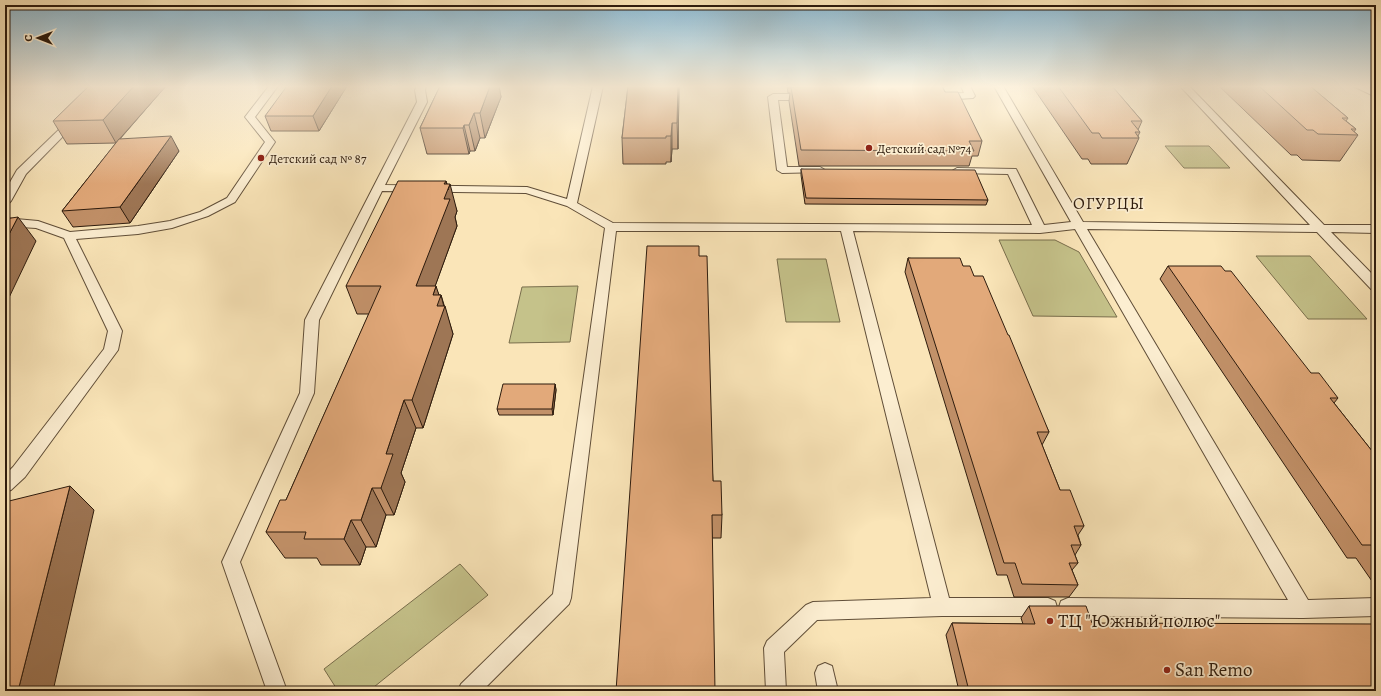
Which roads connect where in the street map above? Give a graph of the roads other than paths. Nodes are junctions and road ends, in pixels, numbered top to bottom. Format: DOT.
graph roads {
  1 [pos="75,118"];
  2 [pos="251,118"];
  3 [pos="414,118"];
  4 [pos="591,118"];
  5 [pos="776,118"];
  6 [pos="1017,118"];
  7 [pos="1216,118"];
  8 [pos="830,170"];
  9 [pos="949,170"];
  10 [pos="378,188"];
  11 [pos="7,196"];
  12 [pos="571,204"];
  13 [pos="5,222"];
  14 [pos="1079,225"];
  15 [pos="611,227"];
  16 [pos="846,227"];
  17 [pos="1322,228"];
  18 [pos="1040,229"];
  19 [pos="1376,229"];
  20 [pos="69,236"];
  21 [pos="1376,286"];
  22 [pos="5,484"];
  23 [pos="942,607"];
  24 [pos="1376,607"];
  25 [pos="1303,609"];
  26 [pos="277,691"];
  27 [pos="468,691"];
  28 [pos="776,691"];
  1 -- 11 [label="lane"];
  2 -- 20 [label="lane"];
  3 -- 10 [label="lane"];
  4 -- 12 [label="lane"];
  5 -- 8 [label="lane"];
  6 -- 14 [label="lane"];
  7 -- 17 [label="lane"];
  9 -- 18 [label="lane"];
  10 -- 12 [label="lane"];
  10 -- 26 [label="lane"];
  12 -- 15 [label="lane"];
  13 -- 20 [label="lane"];
  14 -- 17 [label="lane"];
  14 -- 18 [label="lane"];
  14 -- 25 [label="lane"];
  15 -- 16 [label="lane"];
  15 -- 27 [label="lane"];
  16 -- 18 [label="lane"];
  16 -- 23 [label="lane"];
  17 -- 19 [label="lane"];
  17 -- 21 [label="lane"];
  20 -- 22 [label="lane"];
  23 -- 25 [label="lane"];
  23 -- 28 [label="lane"];
  24 -- 25 [label="lane"];
}
